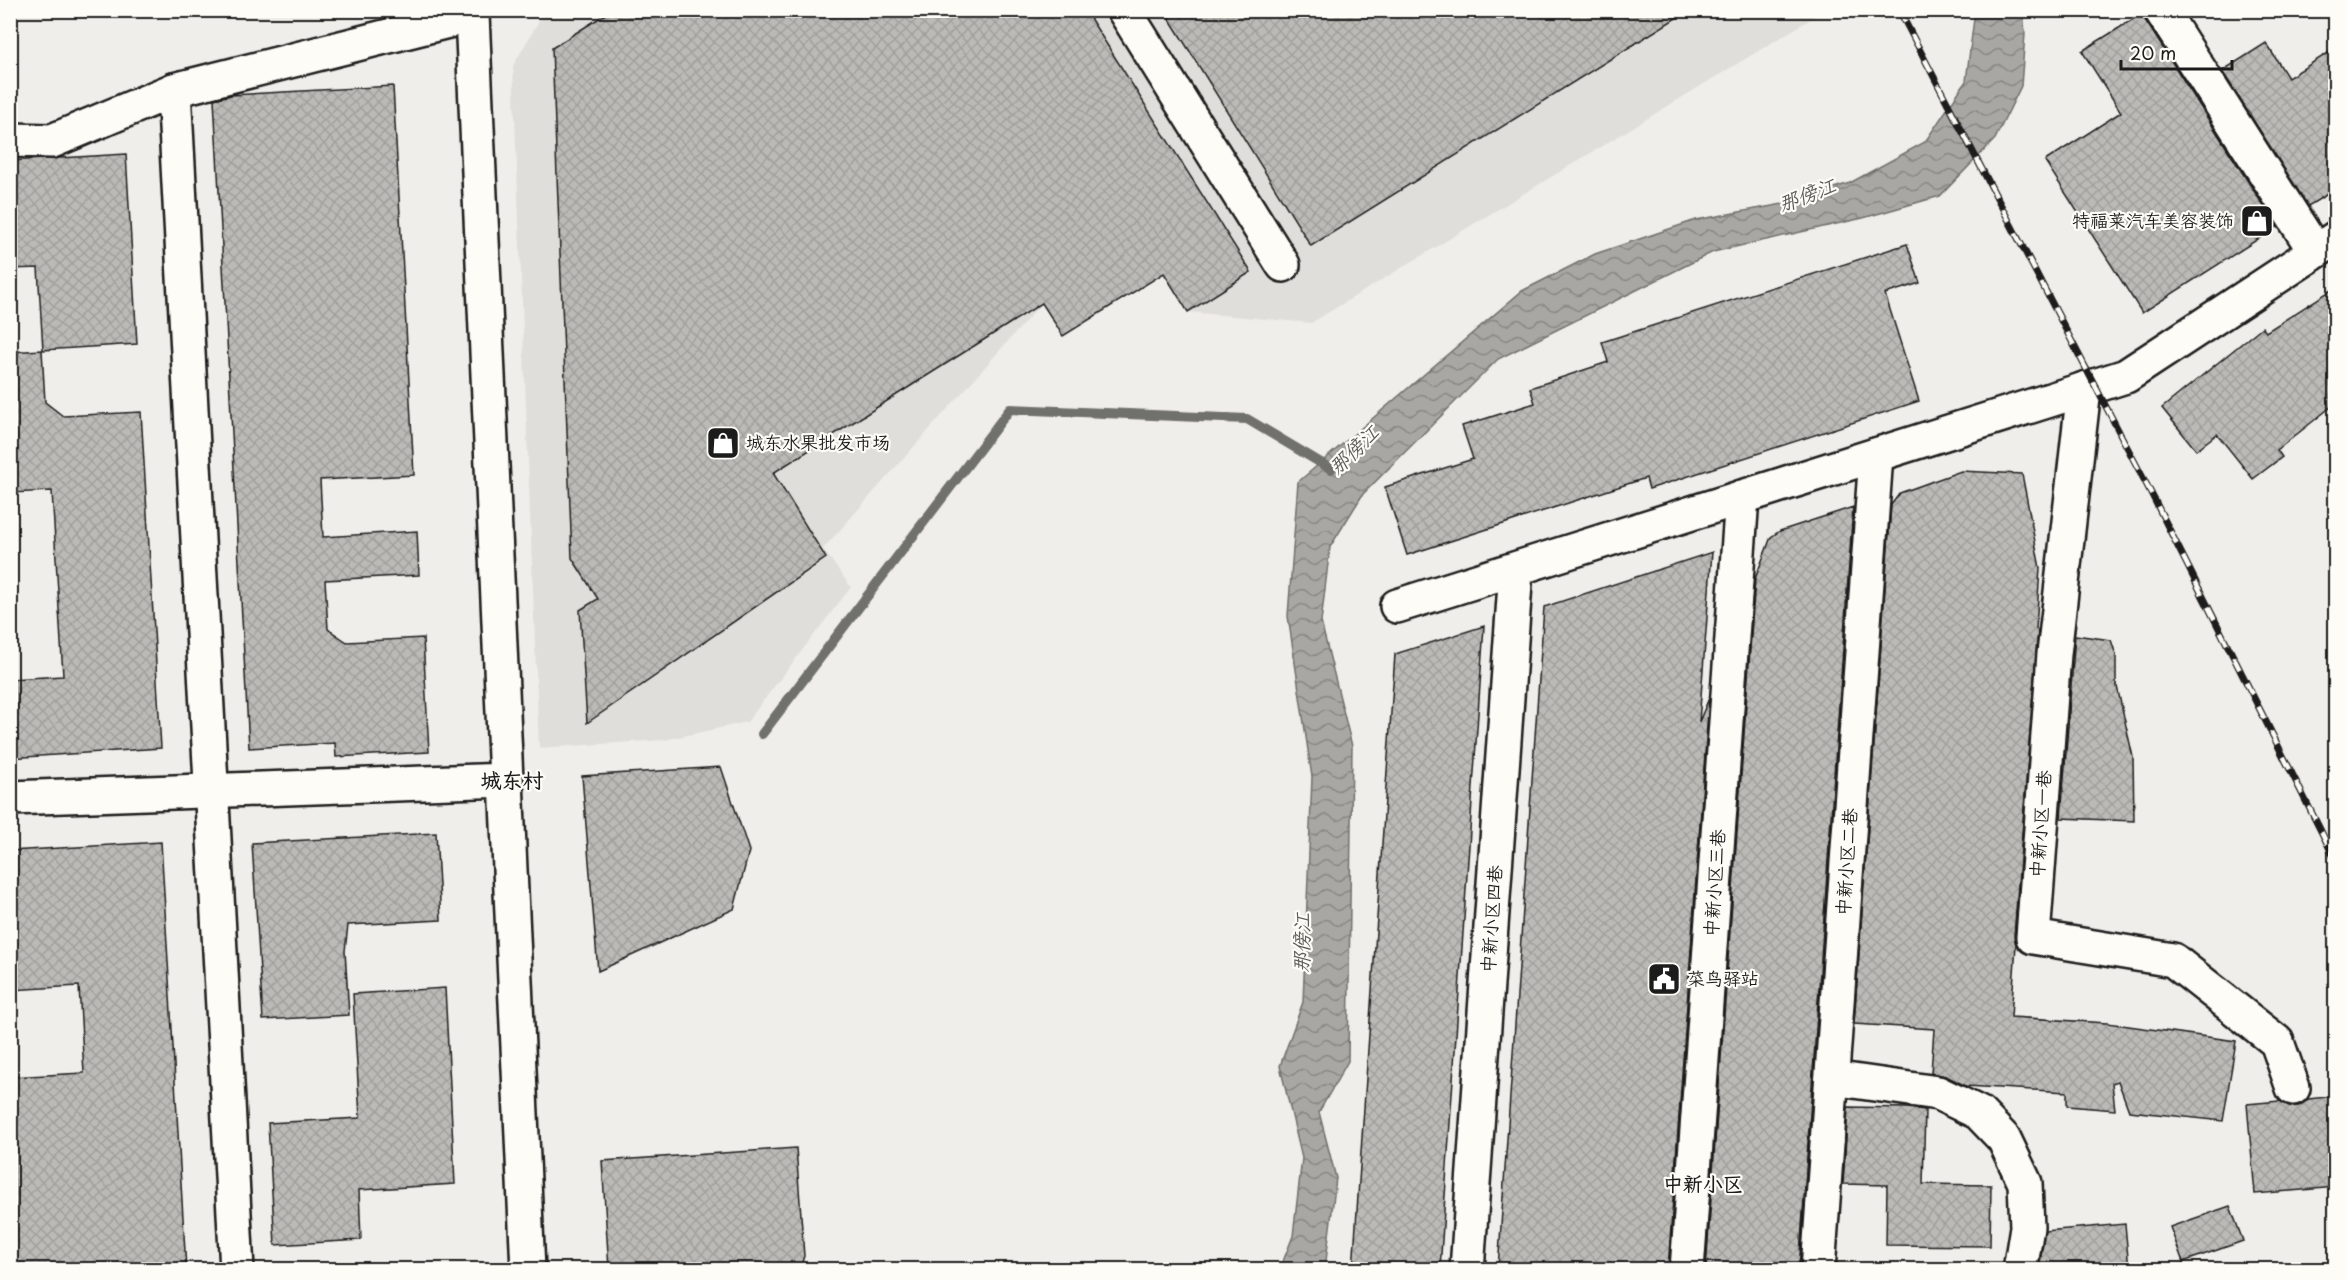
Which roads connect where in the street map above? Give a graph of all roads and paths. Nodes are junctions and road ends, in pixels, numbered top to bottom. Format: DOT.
graph roads {
  1 [pos="1124,10"];
  2 [pos="2161,10"];
  3 [pos="473,13"];
  4 [pos="174,90"];
  5 [pos="10,140"];
  6 [pos="2325,245"];
  7 [pos="1283,265"];
  8 [pos="2084,389"];
  9 [pos="1876,455"];
  10 [pos="1742,497"];
  11 [pos="1516,569"];
  12 [pos="1397,606"];
  13 [pos="506,780"];
  14 [pos="212,790"];
  15 [pos="10,798"];
  16 [pos="1832,1078"];
  17 [pos="2293,1088"];
  18 [pos="237,1269"];
  19 [pos="528,1269"];
  20 [pos="1467,1269"];
  21 [pos="1687,1269"];
  22 [pos="1818,1269"];
  23 [pos="2020,1269"];
  1 -- 7 [label="street"];
  2 -- 6 [label="street"];
  3 -- 4 [label="street"];
  3 -- 13 [label="street"];
  4 -- 5 [label="street"];
  4 -- 14 [label="street"];
  6 -- 8 [label="street"];
  8 -- 9 [label="street"];
  8 -- 17 [label="street, 中新小区一巷"];
  9 -- 10 [label="street"];
  9 -- 16 [label="street, 中新小区二巷"];
  10 -- 11 [label="street"];
  10 -- 21 [label="street, 中新小区三巷"];
  11 -- 12 [label="street"];
  11 -- 20 [label="street, 中新小区四巷"];
  13 -- 14 [label="street"];
  13 -- 19 [label="street"];
  14 -- 15 [label="street"];
  14 -- 18 [label="street"];
  16 -- 22 [label="street, 中新小区二巷"];
  16 -- 23 [label="street"];
}
